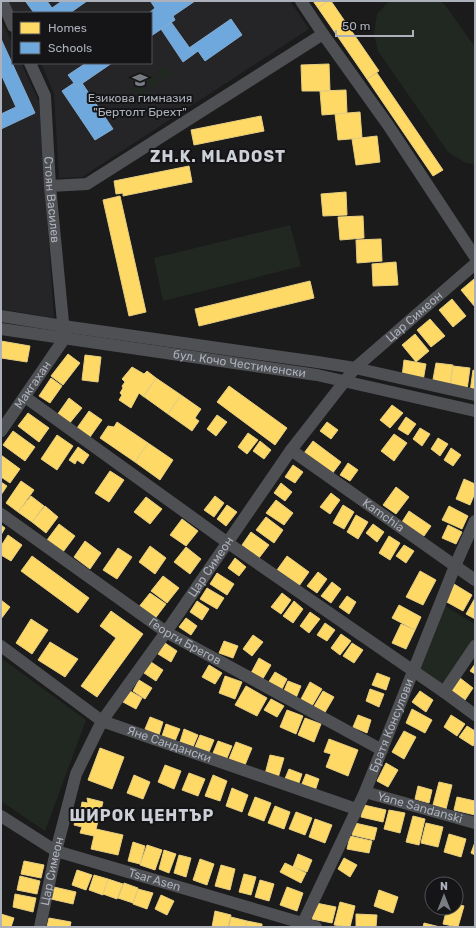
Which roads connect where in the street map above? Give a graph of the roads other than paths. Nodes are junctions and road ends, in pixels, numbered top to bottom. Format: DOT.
graph roads {
  1 [pos="2,1"];
  2 [pos="301,1"];
  3 [pos="12,24"];
  4 [pos="323,34"];
  5 [pos="30,64"];
  6 [pos="50,186"];
  7 [pos="475,257"];
  8 [pos="475,264"];
  9 [pos="1,316"];
  10 [pos="63,326"];
  11 [pos="1,329"];
  12 [pos="64,339"];
  13 [pos="355,368"];
  14 [pos="344,381"];
  15 [pos="475,395"];
  16 [pos="25,397"];
  17 [pos="475,411"];
  18 [pos="1,431"];
  19 [pos="291,450"];
  20 [pos="1,514"];
  21 [pos="475,522"];
  22 [pos="228,542"];
  23 [pos="455,566"];
  24 [pos="475,580"];
  25 [pos="166,632"];
  26 [pos="1,646"];
  27 [pos="475,646"];
  28 [pos="412,670"];
  29 [pos="444,692"];
  30 [pos="475,715"];
  31 [pos="102,721"];
  32 [pos="382,750"];
  33 [pos="365,792"];
  34 [pos="356,809"];
  35 [pos="1,816"];
  36 [pos="475,823"];
  37 [pos="56,851"];
  38 [pos="302,925"];
  39 [pos="40,927"];
  40 [pos="316,927"];
  1 -- 3 [label="street"];
  2 -- 4 [label="street"];
  4 -- 6 [label="street"];
  4 -- 7 [label="street"];
  5 -- 6 [label="street, Стоян Василев"];
  6 -- 10 [label="street, Стоян Василев"];
  8 -- 13 [label="street, Цар Симеон"];
  9 -- 10 [label="street, бул. Кочо Честименски"];
  10 -- 12 [label="street, Стоян Василев"];
  10 -- 13 [label="street, бул. Кочо Честименски"];
  11 -- 12 [label="street, бул. Кочо Честименски"];
  12 -- 14 [label="street, бул. Кочо Честименски"];
  12 -- 16 [label="street, Макгахан"];
  13 -- 14 [label="street, Цар Симеон"];
  13 -- 15 [label="street, бул. Кочо Честименски"];
  14 -- 17 [label="street, бул. Кочо Честименски"];
  14 -- 19 [label="street, Цар Симеон"];
  16 -- 18 [label="street, Макгахан"];
  16 -- 22 [label="street"];
  19 -- 22 [label="street, Цар Симеон"];
  19 -- 23 [label="street, Kamchia"];
  20 -- 25 [label="street, Георги Брегов"];
  21 -- 23 [label="street, Братя Консулови"];
  22 -- 25 [label="street, Цар Симеон"];
  22 -- 28 [label="street"];
  23 -- 24 [label="street, Kamchia"];
  23 -- 28 [label="street, Братя Консулови"];
  25 -- 31 [label="street, Цар Симеон"];
  25 -- 32 [label="street, Георги Брегов"];
  26 -- 31 [label="street, Яне Сандански"];
  27 -- 29 [label="street"];
  28 -- 29 [label="street"];
  28 -- 32 [label="street, Братя Консулови"];
  29 -- 30 [label="street"];
  31 -- 34 [label="street, Яне Сандански"];
  31 -- 37 [label="street, Цар Симеон"];
  32 -- 33 [label="street, Братя Консулови"];
  33 -- 34 [label="street, Братя Консулови"];
  33 -- 36 [label="street, Yane Sandanski"];
  34 -- 38 [label="street, Братя Консулови"];
  35 -- 37 [label="street, Tsar Asen"];
  37 -- 38 [label="street, Tsar Asen"];
  37 -- 39 [label="street, Цар Симеон"];
  38 -- 40 [label="street, Tsar Asen"];
}
